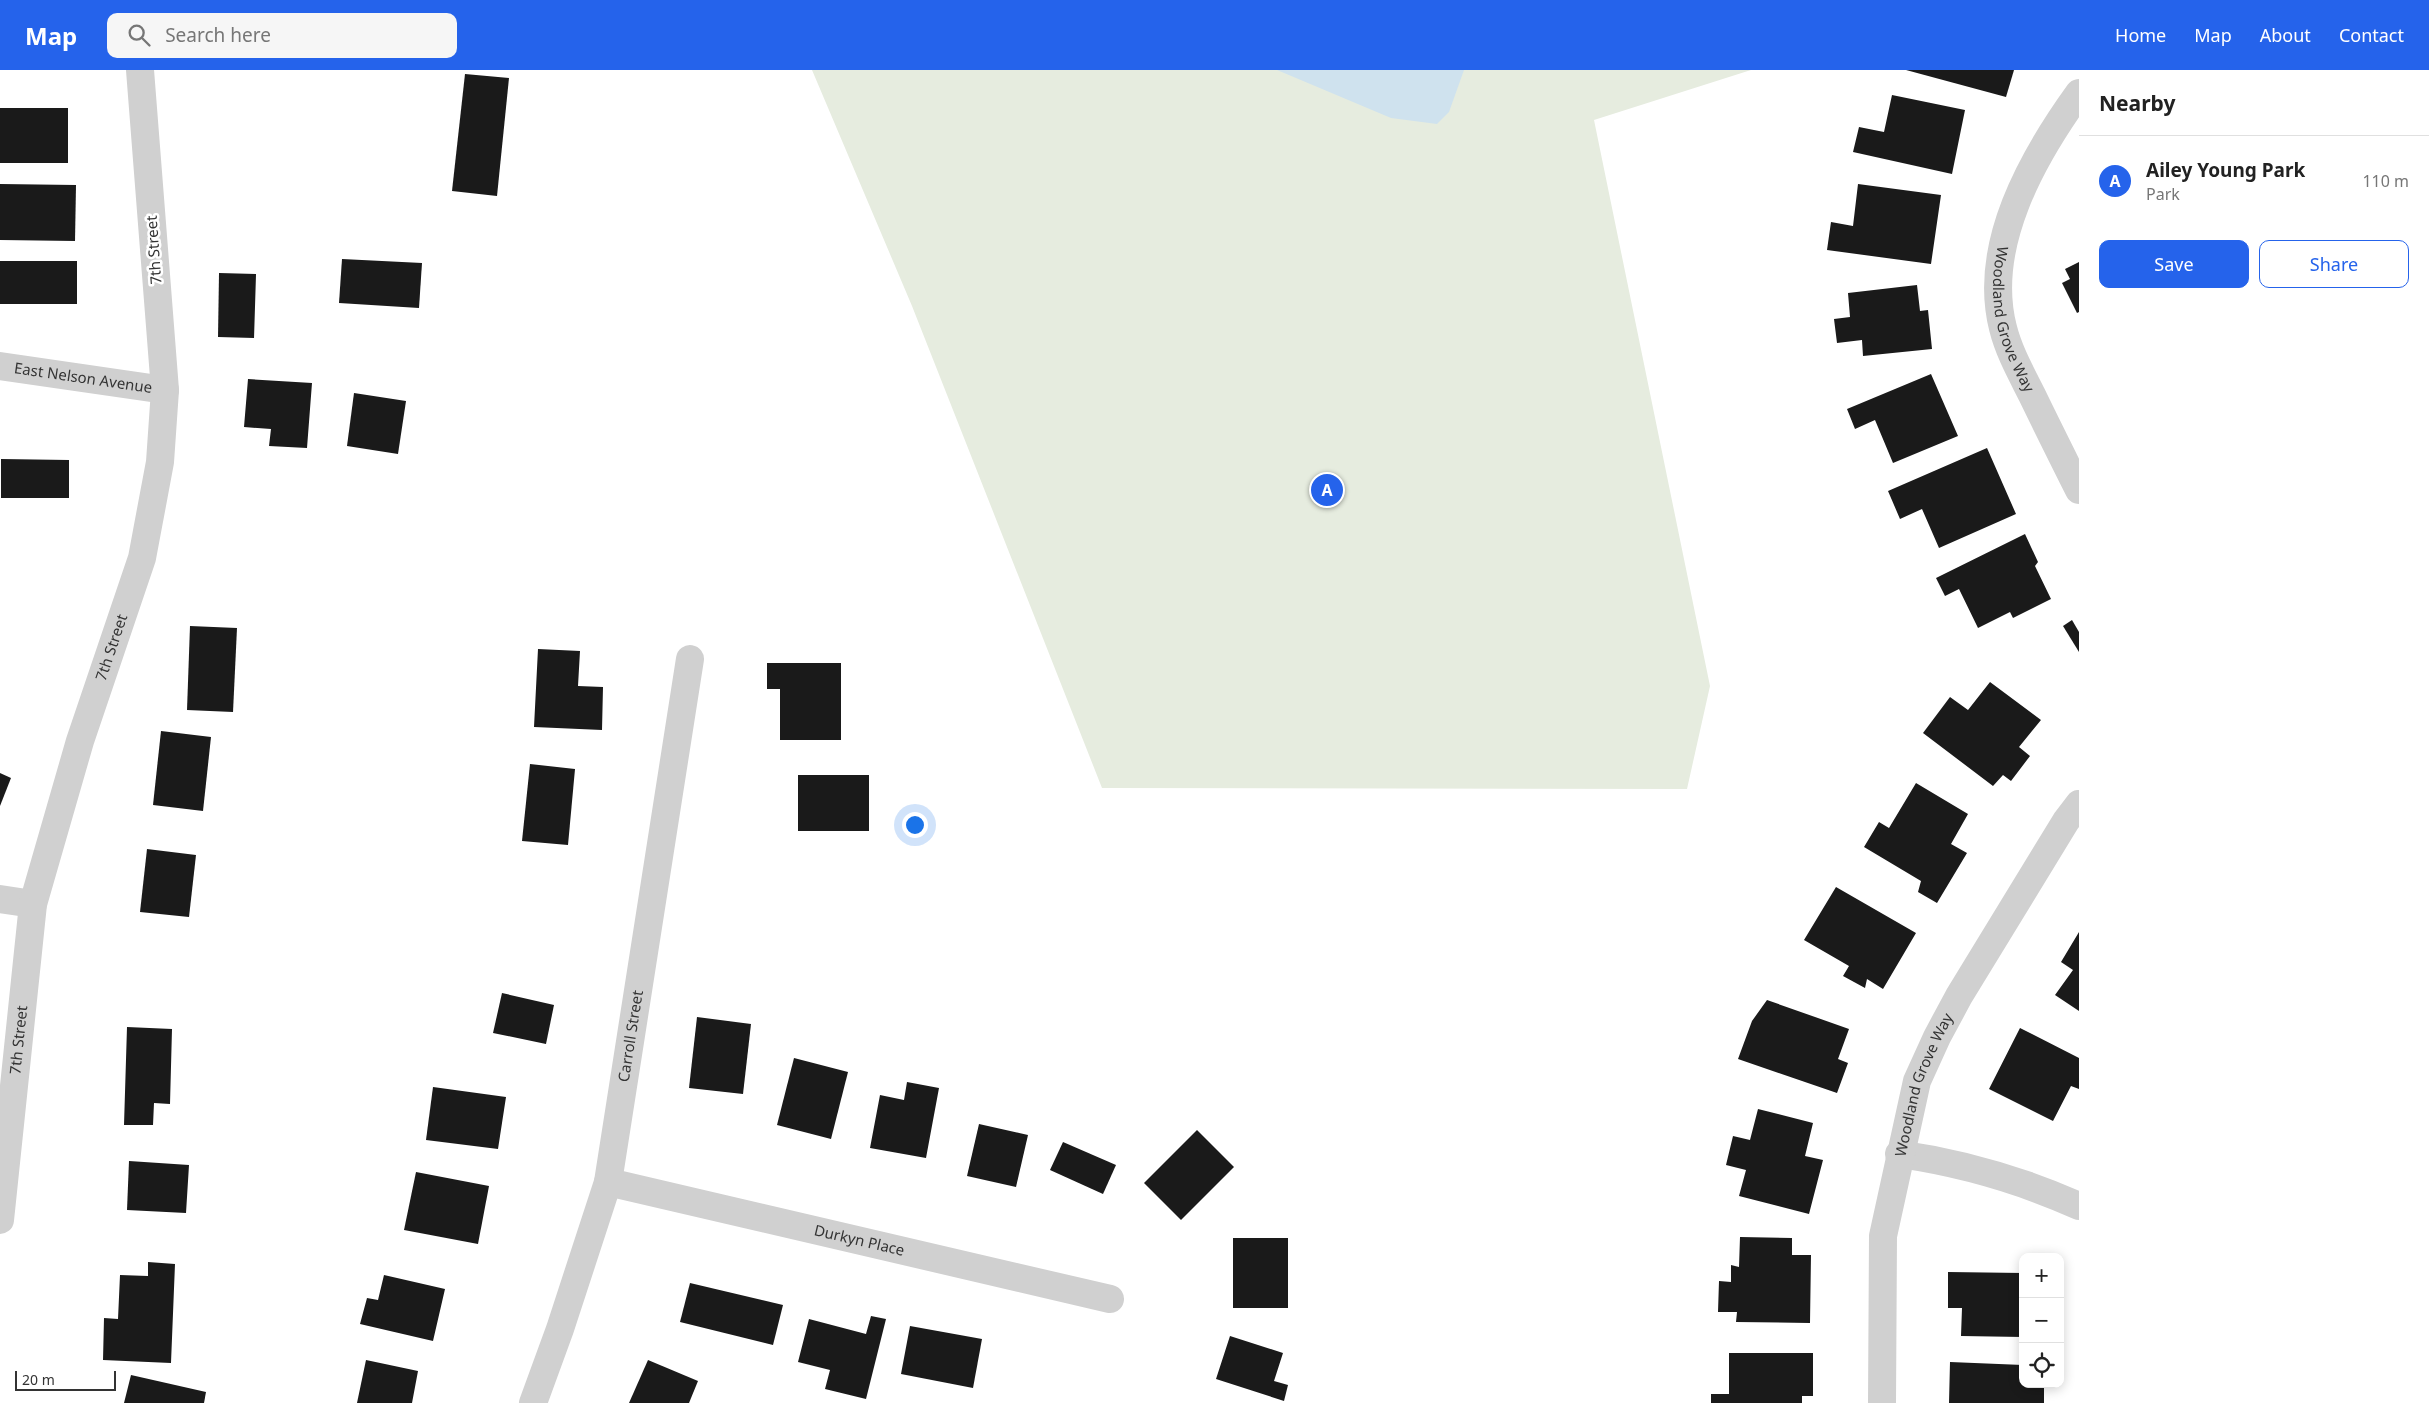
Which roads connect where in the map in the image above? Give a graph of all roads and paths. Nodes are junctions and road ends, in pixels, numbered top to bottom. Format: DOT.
graph roads {
  1 [pos="140,70"];
  2 [pos="2079,93"];
  3 [pos="0,366"];
  4 [pos="165,390"];
  5 [pos="2079,490"];
  6 [pos="690,659"];
  7 [pos="2079,804"];
  8 [pos="0,899"];
  9 [pos="32,904"];
  10 [pos="1899,1154"];
  11 [pos="608,1182"];
  12 [pos="2079,1206"];
  13 [pos="0,1220"];
  14 [pos="1110,1299"];
  15 [pos="533,1403"];
  16 [pos="1882,1403"];
  1 -- 4 [label="street, 7th Street"];
  2 -- 5 [label="street, Woodland Grove Way"];
  3 -- 4 [label="street, East Nelson Avenue"];
  4 -- 9 [label="street, 7th Street"];
  6 -- 11 [label="street, Carroll Street"];
  7 -- 10 [label="street, Woodland Grove Way"];
  8 -- 9 [label="street"];
  9 -- 13 [label="street, 7th Street"];
  10 -- 12 [label="street"];
  10 -- 16 [label="street, Woodland Grove Way"];
  11 -- 14 [label="street, Durkyn Place"];
  11 -- 15 [label="street, Carroll Street"];
}
